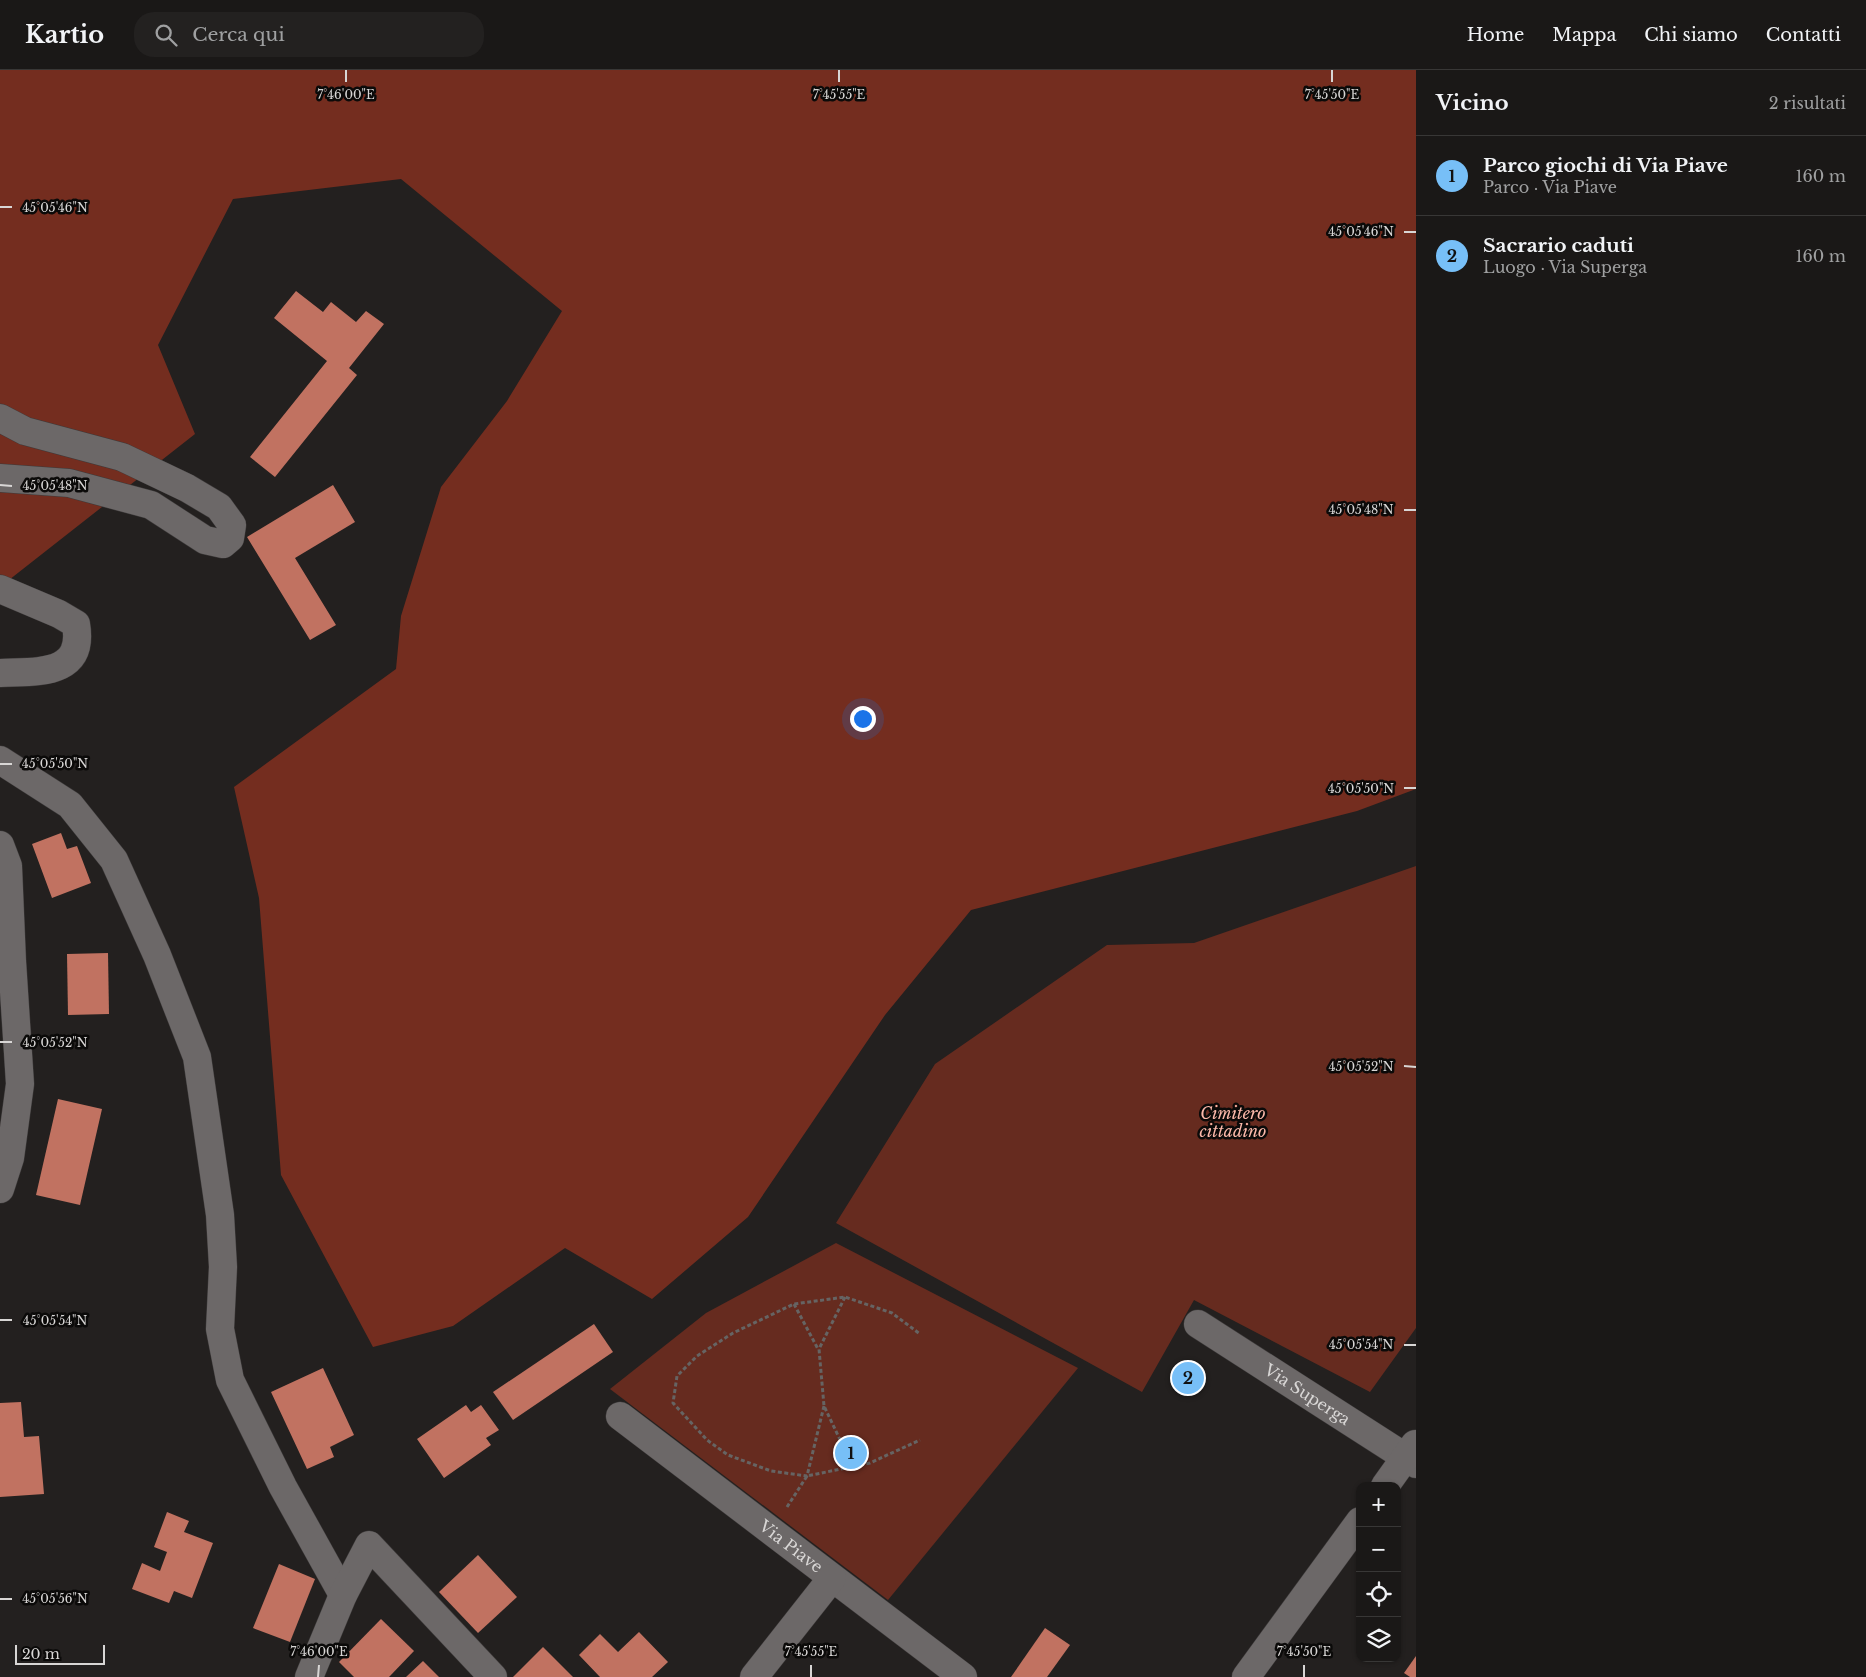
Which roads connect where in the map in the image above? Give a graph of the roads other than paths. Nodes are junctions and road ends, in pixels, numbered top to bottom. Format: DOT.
graph roads {
  1 [pos="0,418"];
  2 [pos="0,478"];
  3 [pos="0,589"];
  4 [pos="0,673"];
  5 [pos="0,760"];
  6 [pos="0,845"];
  7 [pos="0,1189"];
  8 [pos="1198,1324"];
  9 [pos="620,1416"];
  10 [pos="1412,1455"];
  11 [pos="1388,1482"];
  12 [pos="1356,1526"];
  13 [pos="832,1578"];
  14 [pos="343,1595"];
  15 [pos="309,1677"];
  16 [pos="493,1677"];
  17 [pos="754,1677"];
  18 [pos="963,1677"];
  19 [pos="1246,1677"];
  1 -- 2 [label="street"];
  3 -- 4 [label="street"];
  5 -- 14 [label="street"];
  6 -- 7 [label="street"];
  8 -- 10 [label="street, Via Superga"];
  9 -- 13 [label="street, Via Piave"];
  10 -- 11 [label="street"];
  12 -- 19 [label="street"];
  13 -- 17 [label="street"];
  13 -- 18 [label="street, Via Piave"];
  14 -- 15 [label="street"];
  14 -- 16 [label="street"];
}
